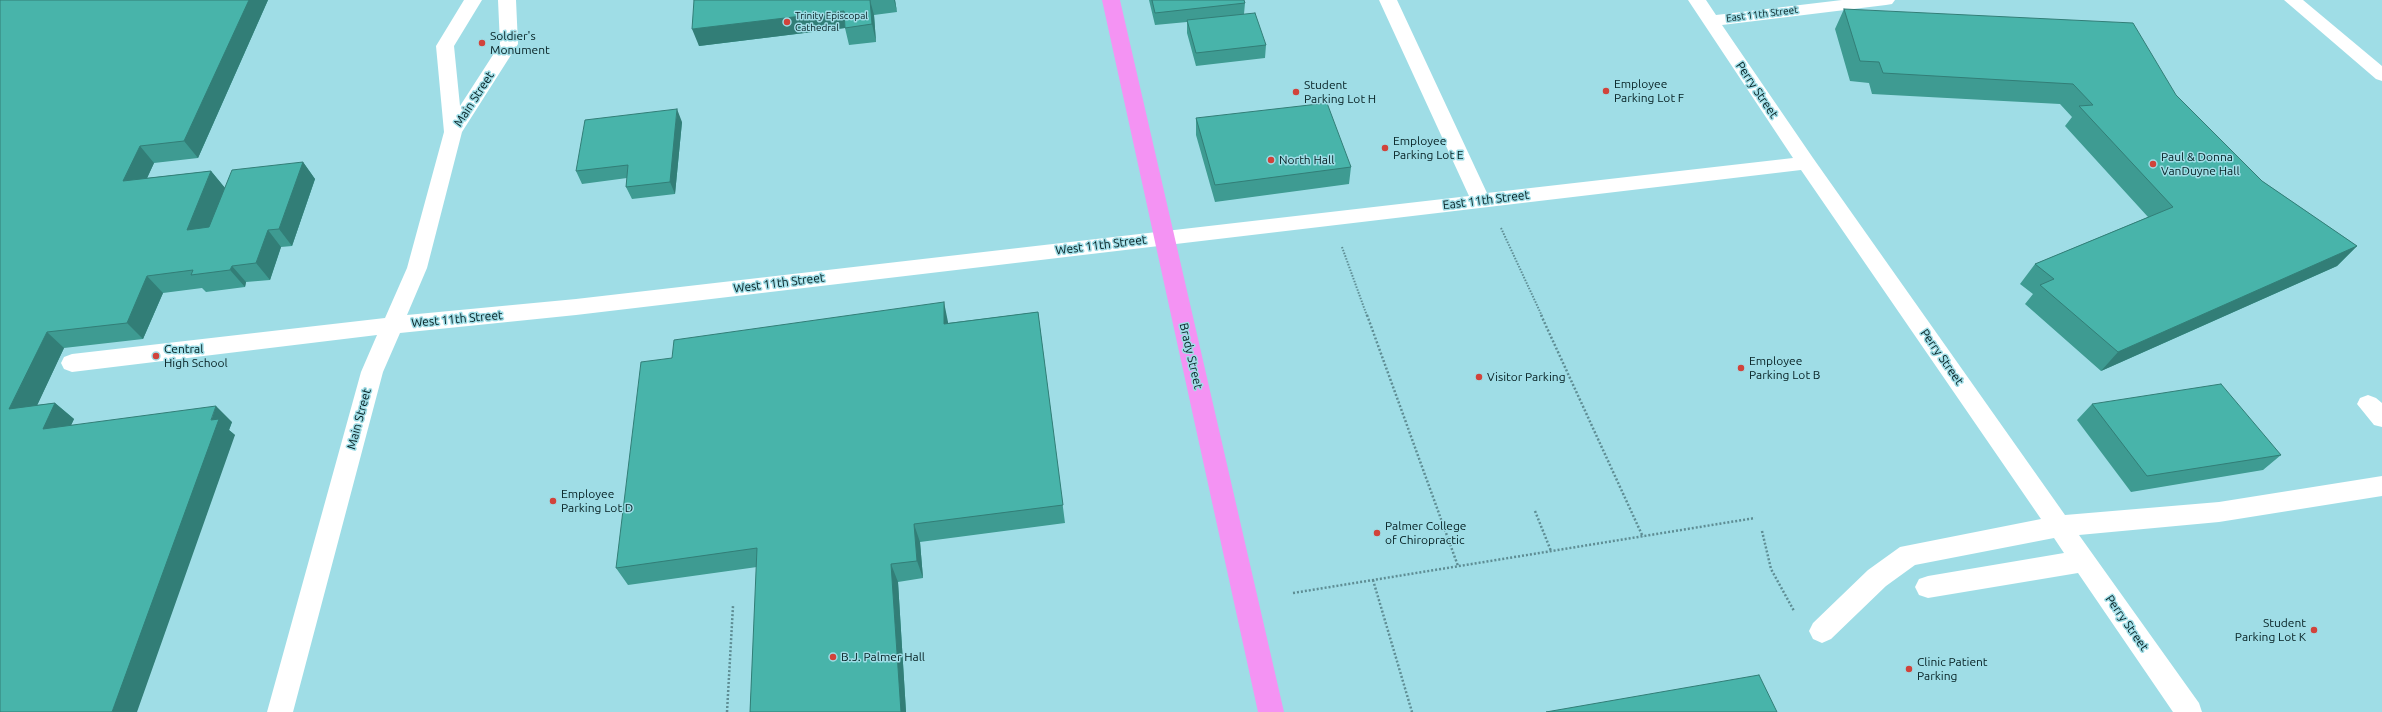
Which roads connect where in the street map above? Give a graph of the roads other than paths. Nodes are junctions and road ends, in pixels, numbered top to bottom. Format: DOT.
graph roads {
  1 [pos="473,0"];
  2 [pos="507,0"];
  3 [pos="1111,0"];
  4 [pos="1388,0"];
  5 [pos="1697,0"];
  6 [pos="1886,0"];
  7 [pos="2292,0"];
  8 [pos="1710,21"];
  9 [pos="2382,76"];
  10 [pos="453,132"];
  11 [pos="1806,163"];
  12 [pos="1484,200"];
  13 [pos="1165,238"];
  14 [pos="393,324"];
  15 [pos="72,363"];
  16 [pos="2382,402"];
  17 [pos="2382,418"];
  18 [pos="2382,486"];
  19 [pos="2060,526"];
  20 [pos="2084,561"];
  21 [pos="1928,587"];
  22 [pos="1822,631"];
  23 [pos="280,712"];
  24 [pos="1272,712"];
  25 [pos="2189,712"];
  1 -- 10 [label="street, Main Street"];
  2 -- 10 [label="street, Main Street"];
  3 -- 13 [label="highway, Brady Street"];
  4 -- 12 [label="street"];
  5 -- 8 [label="street, Perry Street"];
  6 -- 8 [label="street, East 11th Street"];
  7 -- 9 [label="street"];
  8 -- 11 [label="street, Perry Street"];
  10 -- 14 [label="street, Main Street"];
  11 -- 12 [label="street, East 11th Street"];
  11 -- 19 [label="street, Perry Street"];
  12 -- 13 [label="street, East 11th Street"];
  13 -- 14 [label="street, West 11th Street"];
  13 -- 24 [label="highway, Brady Street"];
  14 -- 15 [label="street, West 11th Street"];
  14 -- 23 [label="street, Main Street"];
  16 -- 17 [label="street"];
  18 -- 19 [label="street"];
  19 -- 20 [label="street, Perry Street"];
  19 -- 22 [label="street"];
  20 -- 21 [label="street"];
  20 -- 25 [label="street, Perry Street"];
}
